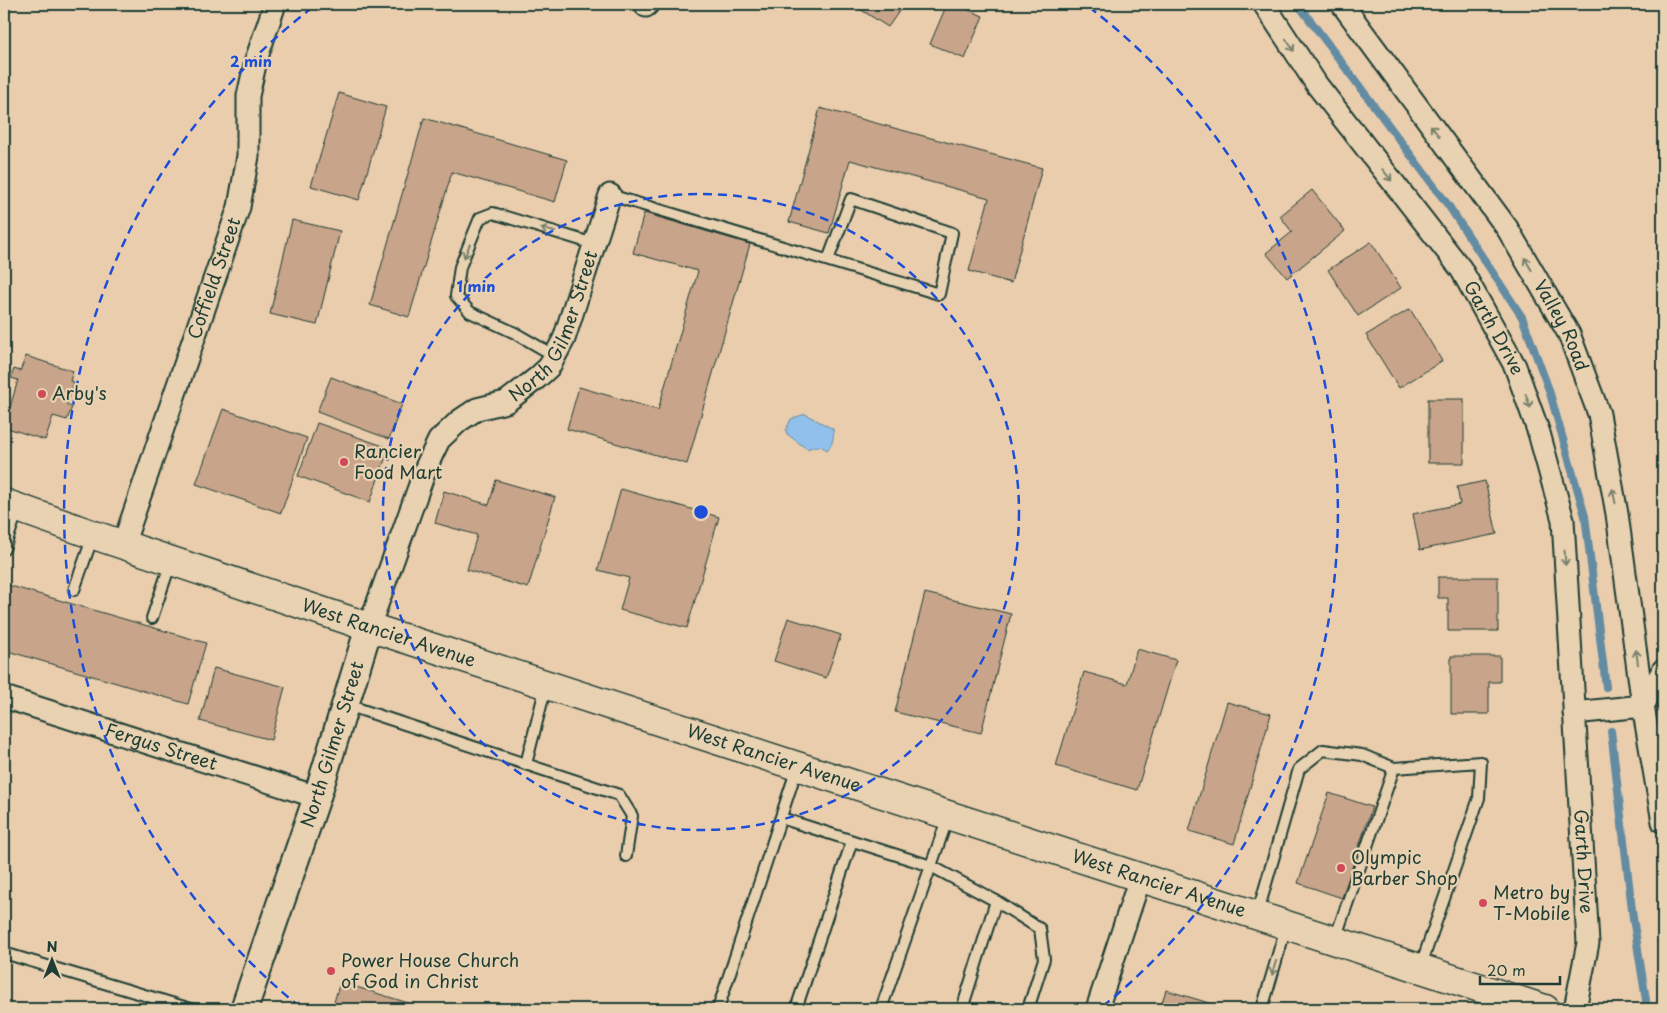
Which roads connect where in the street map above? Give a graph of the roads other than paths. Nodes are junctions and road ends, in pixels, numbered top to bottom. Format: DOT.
graph roads {
  1 [pos="275,4"];
  2 [pos="1264,4"];
  3 [pos="1342,4"];
  4 [pos="610,195"];
  5 [pos="594,244"];
  6 [pos="828,260"];
  7 [pos="554,356"];
  8 [pos="11,505"];
  9 [pos="94,535"];
  10 [pos="123,545"];
  11 [pos="4,548"];
  12 [pos="171,561"];
  13 [pos="74,590"];
  14 [pos="152,618"];
  15 [pos="369,627"];
  16 [pos="1663,670"];
  17 [pos="546,685"];
  18 [pos="4,698"];
  19 [pos="346,704"];
  20 [pos="1644,706"];
  21 [pos="1574,713"];
  22 [pos="526,764"];
  23 [pos="798,767"];
  24 [pos="1394,768"];
  25 [pos="317,797"];
  26 [pos="948,816"];
  27 [pos="781,818"];
  28 [pos="1663,822"];
  29 [pos="852,841"];
  30 [pos="626,856"];
  31 [pos="931,866"];
  32 [pos="1140,878"];
  33 [pos="996,901"];
  34 [pos="1257,916"];
  35 [pos="1286,926"];
  36 [pos="1334,941"];
  37 [pos="4,953"];
  38 [pos="1420,969"];
  39 [pos="191,1009"];
  40 [pos="244,1009"];
  41 [pos="718,1009"];
  42 [pos="796,1009"];
  43 [pos="881,1009"];
  44 [pos="962,1009"];
  45 [pos="1028,1009"];
  46 [pos="1097,1009"];
  47 [pos="1262,1009"];
  48 [pos="1543,1009"];
  49 [pos="1575,1009"];
  1 -- 10 [label="street, Coffield Street"];
  2 -- 21 [label="street, Garth Drive, one-way"];
  20 -- 3 [label="street, Valley Road, one-way"];
  4 -- 5 [label="street, North Gilmer Street"];
  4 -- 6 [label="lane"];
  5 -- 7 [label="street, North Gilmer Street"];
  5 -- 7 [label="lane, one-way"];
  6 -- 6 [label="lane"];
  7 -- 15 [label="street, North Gilmer Street"];
  8 -- 9 [label="main road, West Rancier Avenue"];
  8 -- 11 [label="lane"];
  9 -- 10 [label="main road, West Rancier Avenue"];
  9 -- 13 [label="lane"];
  10 -- 12 [label="main road, West Rancier Avenue"];
  12 -- 14 [label="lane"];
  12 -- 15 [label="main road, West Rancier Avenue"];
  15 -- 17 [label="main road, West Rancier Avenue"];
  15 -- 19 [label="street, North Gilmer Street"];
  16 -- 20 [label="street"];
  17 -- 22 [label="lane"];
  17 -- 23 [label="main road, West Rancier Avenue"];
  18 -- 25 [label="street, Fergus Street"];
  19 -- 22 [label="lane"];
  19 -- 25 [label="street, North Gilmer Street"];
  20 -- 21 [label="street"];
  20 -- 28 [label="street"];
  21 -- 49 [label="street, Garth Drive"];
  22 -- 30 [label="lane"];
  23 -- 26 [label="main road, West Rancier Avenue"];
  23 -- 27 [label="lane"];
  24 -- 34 [label="lane"];
  24 -- 36 [label="lane"];
  24 -- 38 [label="lane"];
  25 -- 40 [label="street, North Gilmer Street"];
  26 -- 31 [label="lane"];
  26 -- 32 [label="main road, West Rancier Avenue"];
  27 -- 29 [label="lane"];
  27 -- 41 [label="lane"];
  29 -- 31 [label="lane"];
  29 -- 42 [label="lane"];
  31 -- 33 [label="lane"];
  31 -- 43 [label="lane"];
  32 -- 34 [label="main road, West Rancier Avenue"];
  32 -- 46 [label="street"];
  33 -- 44 [label="lane"];
  33 -- 45 [label="lane"];
  34 -- 35 [label="main road, West Rancier Avenue"];
  35 -- 36 [label="main road, West Rancier Avenue"];
  35 -- 47 [label="lane, one-way"];
  36 -- 38 [label="main road, West Rancier Avenue"];
  37 -- 39 [label="lane"];
  38 -- 48 [label="main road, West Rancier Avenue"];
}
